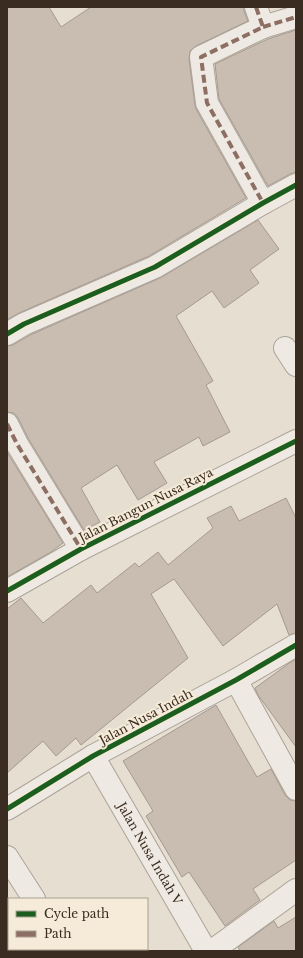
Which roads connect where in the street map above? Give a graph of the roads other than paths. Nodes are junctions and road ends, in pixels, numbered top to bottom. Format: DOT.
graph roads {
  1 [pos="256,7"];
  2 [pos="296,17"];
  3 [pos="263,27"];
  4 [pos="296,185"];
  5 [pos="263,203"];
  6 [pos="7,334"];
  7 [pos="7,424"];
  8 [pos="296,441"];
  9 [pos="81,549"];
  10 [pos="7,591"];
  11 [pos="296,645"];
  12 [pos="236,680"];
  13 [pos="93,756"];
  14 [pos="296,789"];
  15 [pos="7,809"];
  16 [pos="7,857"];
  17 [pos="296,890"];
  18 [pos="33,898"];
  19 [pos="206,951"];
  20 [pos="212,951"];
  1 -- 3 [label="street"];
  2 -- 3 [label="street"];
  3 -- 5 [label="street"];
  4 -- 5 [label="street"];
  5 -- 6 [label="street"];
  7 -- 9 [label="street"];
  8 -- 9 [label="street, Jalan Bangun Nusa Raya"];
  9 -- 10 [label="street, Jalan Bangun Nusa Raya"];
  11 -- 12 [label="street, Jalan Nusa Indah"];
  12 -- 13 [label="street, Jalan Nusa Indah"];
  12 -- 14 [label="street"];
  13 -- 15 [label="street, Jalan Nusa Indah"];
  13 -- 19 [label="street, Jalan Nusa Indah V"];
  16 -- 18 [label="street"];
  17 -- 20 [label="street"];
}
